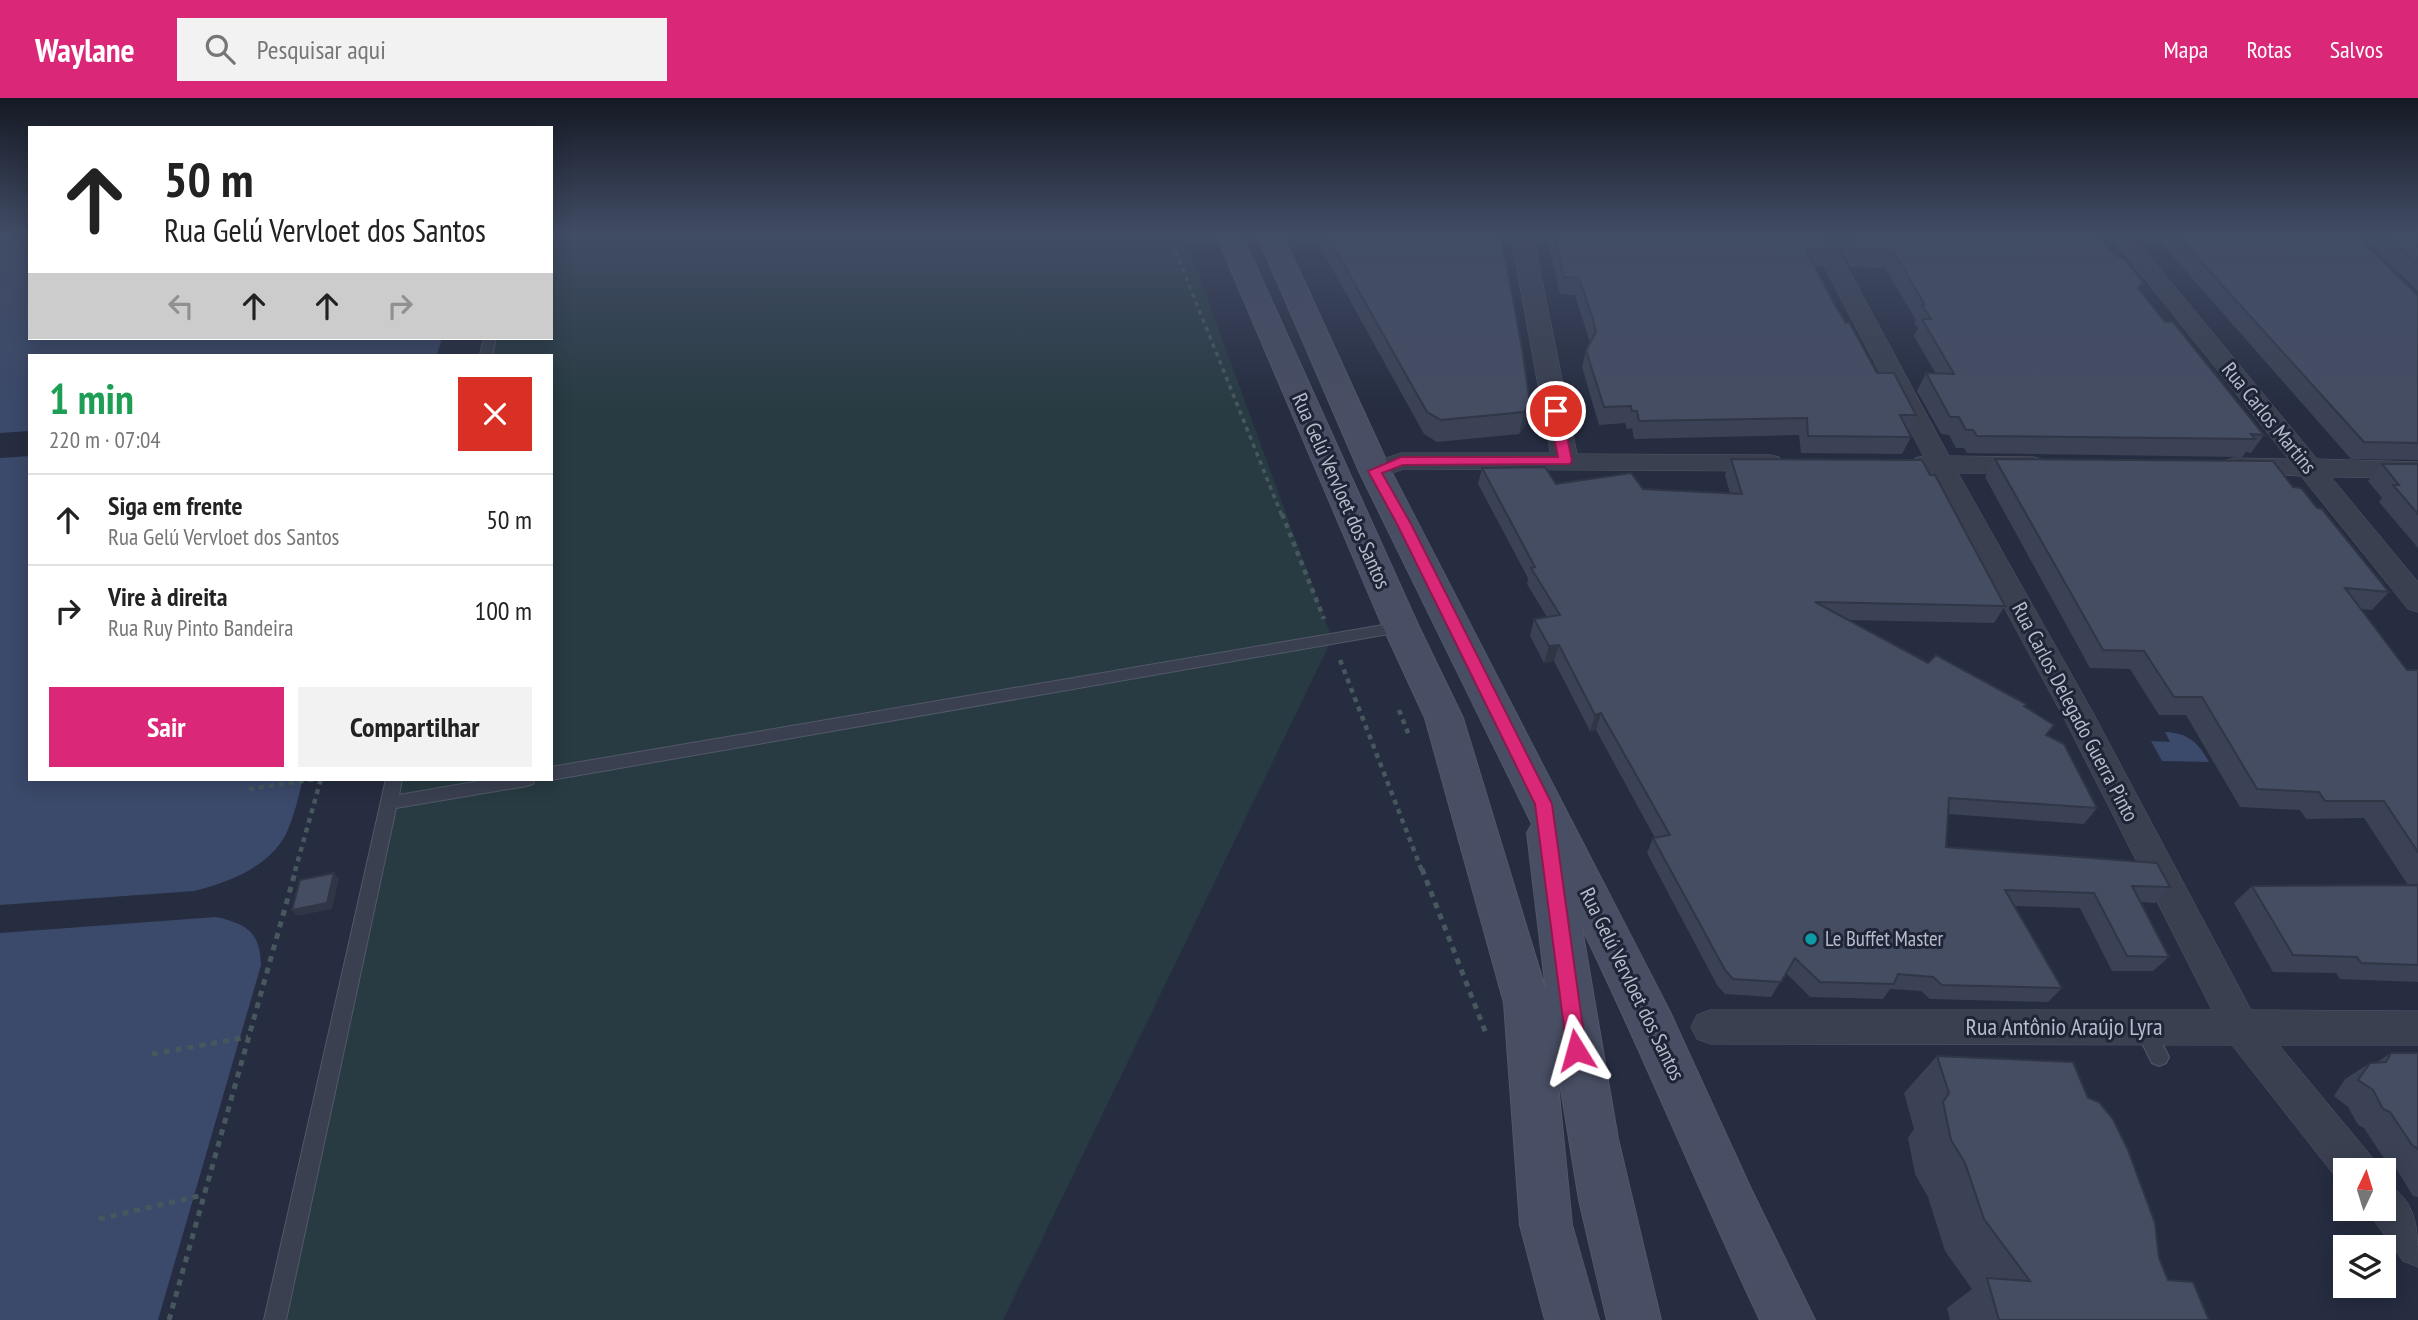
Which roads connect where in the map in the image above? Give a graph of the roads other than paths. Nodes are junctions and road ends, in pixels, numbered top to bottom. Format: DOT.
graph roads {
  1 [pos="1253,292"];
  2 [pos="1295,292"];
  3 [pos="1533,292"];
  4 [pos="1849,292"];
  5 [pos="2167,292"];
  6 [pos="1565,461"];
  7 [pos="1801,463"];
  8 [pos="1898,464"];
  9 [pos="1940,464"];
  10 [pos="2063,465"];
  11 [pos="2213,466"];
  12 [pos="2309,467"];
  13 [pos="2418,470"];
  14 [pos="1375,471"];
  15 [pos="2418,602"];
  16 [pos="1401,627"];
  17 [pos="553,774"];
  18 [pos="394,781"];
  19 [pos="516,781"];
  20 [pos="389,803"];
  21 [pos="1544,804"];
  22 [pos="2239,1026"];
  23 [pos="1710,1027"];
  24 [pos="2418,1028"];
  25 [pos="2346,1158"];
  26 [pos="2396,1218"];
  27 [pos="2418,1245"];
  28 [pos="275,1320"];
  29 [pos="1572,1320"];
  30 [pos="1634,1320"];
  31 [pos="1788,1320"];
  1 -- 16 [label="main road, Rua Gelú Vervloet dos Santos"];
  2 -- 14 [label="main road, Rua Gelú Vervloet dos Santos"];
  3 -- 6 [label="street"];
  4 -- 9 [label="street, Rua Carlos Delegado Guerra Pinto"];
  5 -- 12 [label="street, Rua Carlos Martins"];
  6 -- 7 [label="street"];
  6 -- 14 [label="street"];
  8 -- 9 [label="street"];
  9 -- 10 [label="street"];
  9 -- 22 [label="street, Rua Carlos Delegado Guerra Pinto"];
  11 -- 12 [label="street"];
  12 -- 13 [label="street"];
  12 -- 15 [label="street, Rua Carlos Martins"];
  14 -- 21 [label="main road, Rua Gelú Vervloet dos Santos"];
  16 -- 17 [label="lane"];
  16 -- 29 [label="main road, Rua Gelú Vervloet dos Santos"];
  18 -- 20 [label="lane"];
  19 -- 20 [label="lane"];
  20 -- 28 [label="lane"];
  21 -- 30 [label="main road"];
  21 -- 31 [label="main road, Rua Gelú Vervloet dos Santos"];
  22 -- 23 [label="street, Rua Antônio Araújo Lyra"];
  22 -- 24 [label="street, Rua Antônio Araújo Lyra"];
  22 -- 25 [label="street, Rua Carlos Delegado Guerra Pinto"];
  26 -- 27 [label="street"];
}
